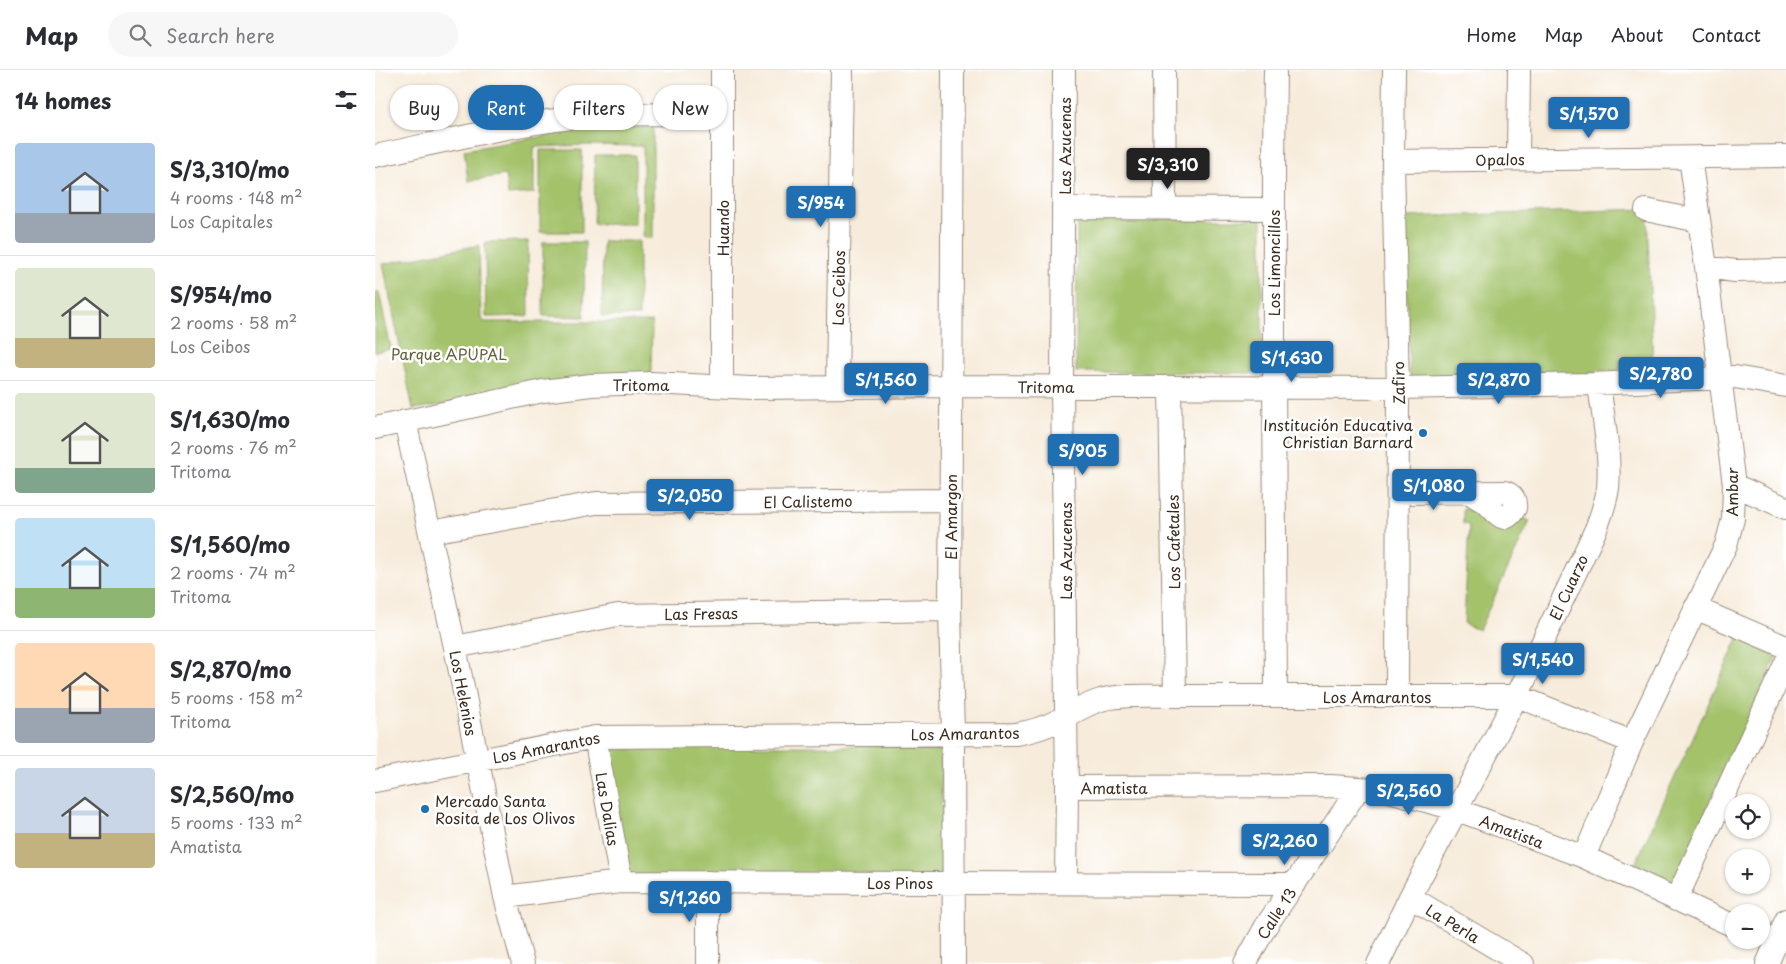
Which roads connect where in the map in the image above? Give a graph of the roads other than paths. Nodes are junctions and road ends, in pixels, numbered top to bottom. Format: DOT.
graph roads {
  1 [pos="722,70"];
  2 [pos="841,70"];
  3 [pos="953,70"];
  4 [pos="1064,70"];
  5 [pos="1164,70"];
  6 [pos="1275,70"];
  7 [pos="1394,70"];
  8 [pos="1519,70"];
  9 [pos="722,85"];
  10 [pos="653,114"];
  11 [pos="721,130"];
  12 [pos="375,156"];
  13 [pos="1786,156"];
  14 [pos="1517,158"];
  15 [pos="1690,158"];
  16 [pos="1393,161"];
  17 [pos="1063,208"];
  18 [pos="1165,208"];
  19 [pos="1273,209"];
  20 [pos="1646,210"];
  21 [pos="1699,221"];
  22 [pos="1706,267"];
  23 [pos="1786,270"];
  24 [pos="1721,377"];
  25 [pos="1599,384"];
  26 [pos="722,385"];
  27 [pos="837,386"];
  28 [pos="951,386"];
  29 [pos="1062,386"];
  30 [pos="1786,386"];
  31 [pos="1170,387"];
  32 [pos="1273,388"];
  33 [pos="1398,388"];
  34 [pos="405,421"];
  35 [pos="375,428"];
  36 [pos="1734,486"];
  37 [pos="1470,492"];
  38 [pos="1398,493"];
  39 [pos="950,500"];
  40 [pos="1786,508"];
  41 [pos="429,532"];
  42 [pos="1695,608"];
  43 [pos="950,610"];
  44 [pos="455,647"];
  45 [pos="1786,647"];
  46 [pos="1786,662"];
  47 [pos="1175,696"];
  48 [pos="1276,696"];
  49 [pos="1397,696"];
  50 [pos="1517,696"];
  51 [pos="1066,717"];
  52 [pos="953,735"];
  53 [pos="595,737"];
  54 [pos="1633,742"];
  55 [pos="477,760"];
  56 [pos="375,781"];
  57 [pos="1067,787"];
  58 [pos="1359,788"];
  59 [pos="1455,809"];
  60 [pos="1584,857"];
  61 [pos="620,882"];
  62 [pos="709,882"];
  63 [pos="953,882"];
  64 [pos="1066,882"];
  65 [pos="1295,884"];
  66 [pos="505,897"];
  67 [pos="1409,897"];
  68 [pos="1676,900"];
  69 [pos="1786,920"];
  70 [pos="1725,922"];
  71 [pos="1770,946"];
  72 [pos="1515,962"];
  73 [pos="523,964"];
  74 [pos="708,964"];
  75 [pos="954,964"];
  76 [pos="1245,964"];
  77 [pos="1379,964"];
  1 -- 9 [label="street, Huando"];
  2 -- 27 [label="street, Los Ceibos"];
  3 -- 28 [label="street, El Amargon"];
  4 -- 17 [label="street, Las Azucenas"];
  5 -- 18 [label="street"];
  6 -- 19 [label="street, Los Limoncillos"];
  7 -- 16 [label="street, Zafiro"];
  8 -- 14 [label="street"];
  10 -- 12 [label="street"];
  11 -- 26 [label="street, Huando"];
  13 -- 15 [label="street, Opalos"];
  14 -- 15 [label="street, Opalos"];
  14 -- 16 [label="street, Opalos"];
  15 -- 21 [label="street, Ambar"];
  16 -- 33 [label="street, Zafiro"];
  17 -- 18 [label="street"];
  17 -- 29 [label="street, Las Azucenas"];
  18 -- 19 [label="street"];
  19 -- 32 [label="street, Los Limoncillos"];
  20 -- 21 [label="street"];
  21 -- 22 [label="street, Ambar"];
  22 -- 23 [label="street"];
  22 -- 24 [label="street, Ambar"];
  24 -- 25 [label="street, Tritoma"];
  24 -- 30 [label="street, Tritoma"];
  24 -- 36 [label="street, Ambar"];
  25 -- 33 [label="street, Tritoma"];
  25 -- 50 [label="street, El Cuarzo"];
  26 -- 27 [label="street, Tritoma"];
  26 -- 34 [label="street, Tritoma"];
  27 -- 28 [label="street, Tritoma"];
  28 -- 29 [label="street, Tritoma"];
  28 -- 39 [label="street, El Amargon"];
  29 -- 31 [label="street, Tritoma"];
  29 -- 51 [label="street, Las Azucenas"];
  31 -- 32 [label="street, Tritoma"];
  31 -- 47 [label="street, Los Cafetales"];
  32 -- 33 [label="street, Tritoma"];
  32 -- 48 [label="street, Los Limoncillos"];
  33 -- 38 [label="street, Zafiro"];
  34 -- 35 [label="street, Tritoma"];
  34 -- 41 [label="street, Los Helenios"];
  36 -- 40 [label="street"];
  36 -- 42 [label="street, Ambar"];
  37 -- 38 [label="street"];
  38 -- 49 [label="street, Zafiro"];
  39 -- 41 [label="street, El Calistemo"];
  39 -- 43 [label="street, El Amargon"];
  41 -- 44 [label="street, Los Helenios"];
  42 -- 45 [label="street"];
  42 -- 54 [label="street, Ambar"];
  43 -- 44 [label="street, Las Fresas"];
  43 -- 52 [label="street, El Amargon"];
  44 -- 55 [label="street, Los Helenios"];
  46 -- 68 [label="street"];
  47 -- 48 [label="street, Los Amarantos"];
  47 -- 51 [label="street, Los Amarantos"];
  48 -- 49 [label="street, Los Amarantos"];
  49 -- 50 [label="street, Los Amarantos"];
  50 -- 54 [label="street, Los Amarantos"];
  50 -- 59 [label="street, El Cuarzo"];
  51 -- 52 [label="street, Los Amarantos"];
  51 -- 57 [label="street, Las Azucenas"];
  52 -- 53 [label="street, Los Amarantos"];
  52 -- 63 [label="street, El Amargon"];
  53 -- 55 [label="street, Los Amarantos"];
  53 -- 61 [label="street, Las Dalias"];
  54 -- 60 [label="street, Ambar"];
  55 -- 56 [label="street, Los Amarantos"];
  55 -- 66 [label="street, Los Helenios"];
  57 -- 58 [label="street, Amatista"];
  57 -- 64 [label="street, Las Azucenas"];
  58 -- 59 [label="street, Amatista"];
  58 -- 65 [label="street, Calle 13"];
  59 -- 60 [label="street, Amatista"];
  59 -- 67 [label="street, El Cuarzo"];
  60 -- 68 [label="street, Amatista"];
  61 -- 62 [label="street, Los Pinos"];
  61 -- 66 [label="street, Los Pinos"];
  62 -- 63 [label="street, Los Pinos"];
  62 -- 74 [label="street"];
  63 -- 64 [label="street, Los Pinos"];
  63 -- 75 [label="street, El Amargon"];
  64 -- 65 [label="street, Los Pinos"];
  65 -- 76 [label="street, Calle 13"];
  66 -- 73 [label="street, Los Helenios"];
  67 -- 72 [label="street, La Perla"];
  67 -- 77 [label="street, El Cuarzo"];
  68 -- 70 [label="street, Amatista"];
  69 -- 71 [label="street"];
}
